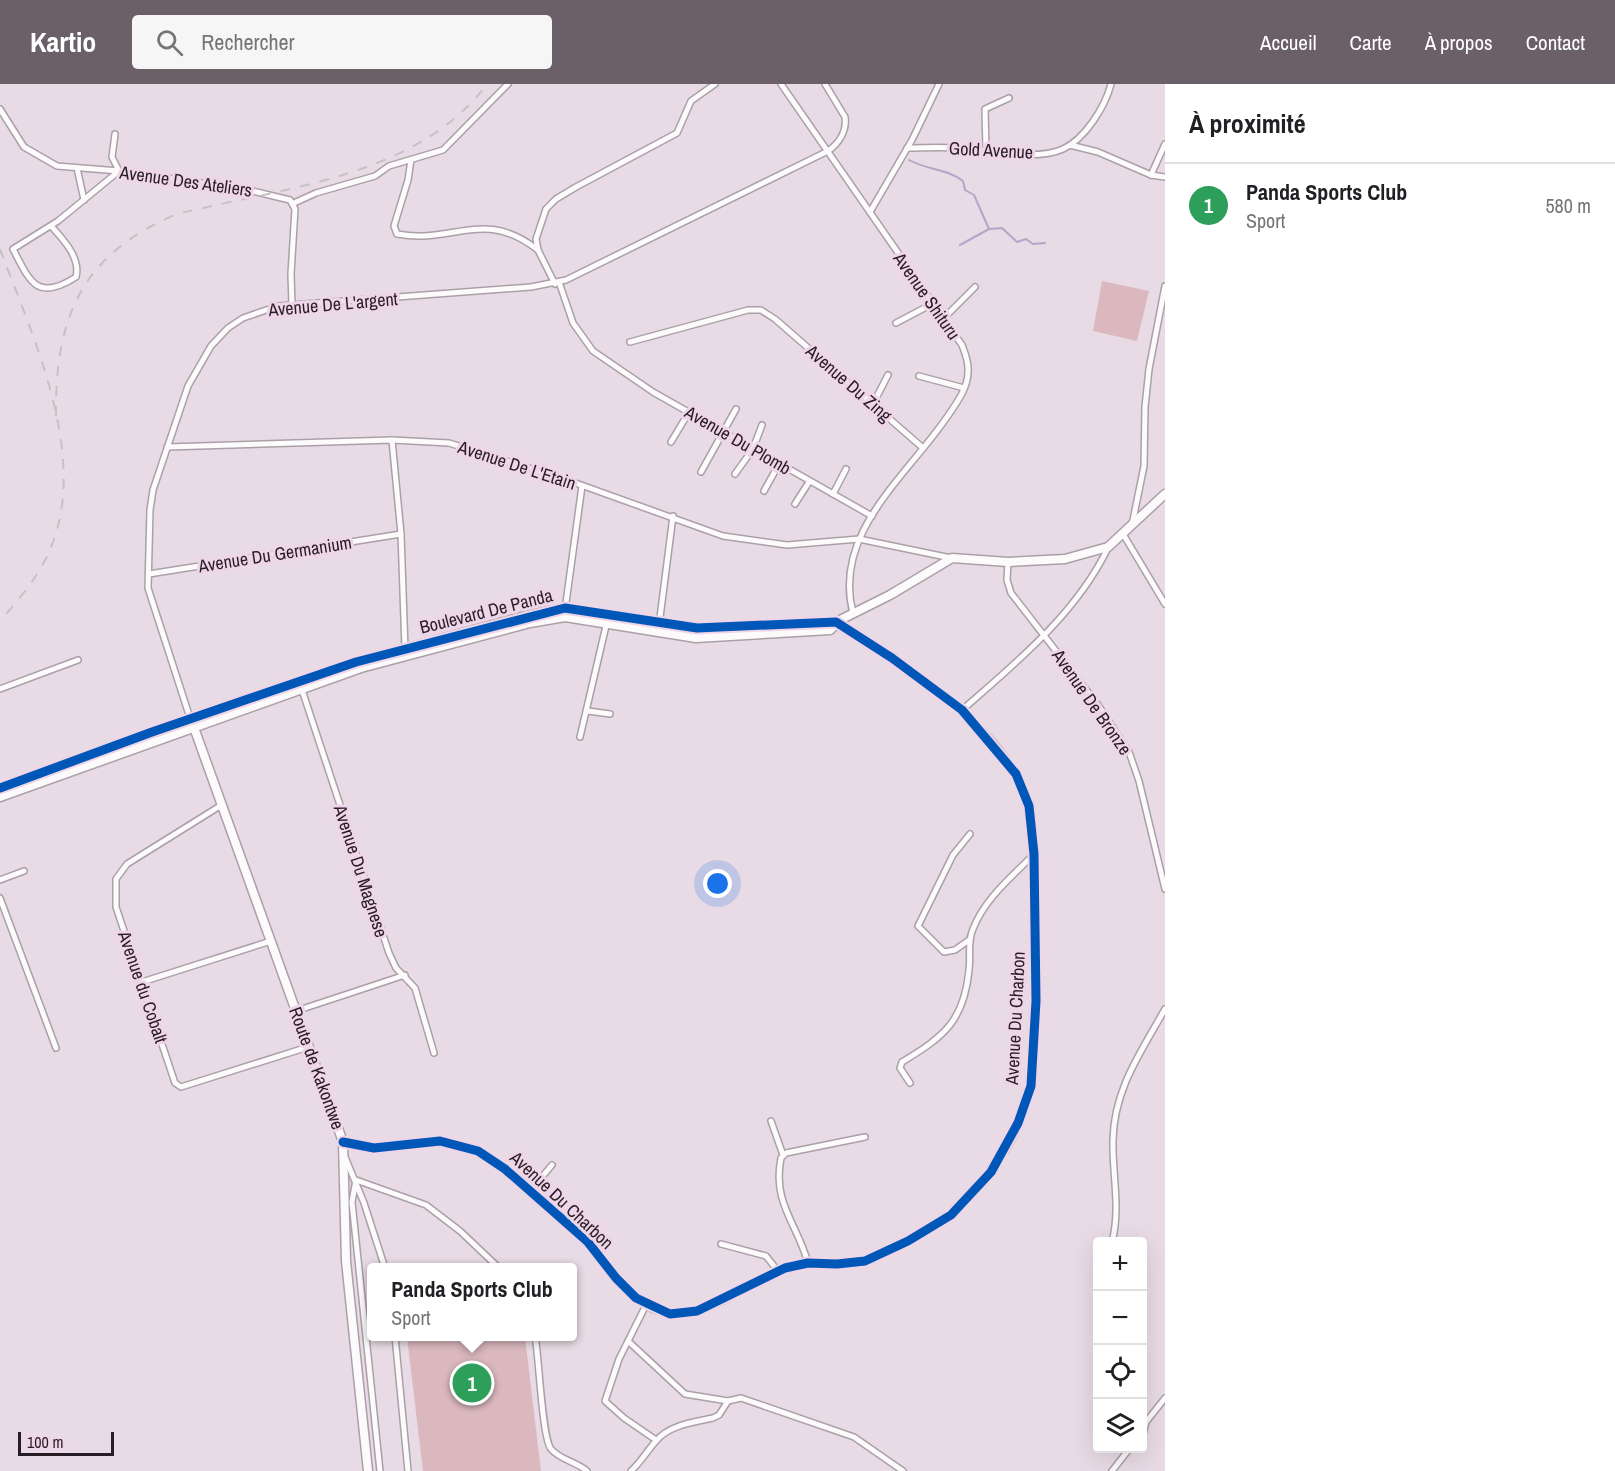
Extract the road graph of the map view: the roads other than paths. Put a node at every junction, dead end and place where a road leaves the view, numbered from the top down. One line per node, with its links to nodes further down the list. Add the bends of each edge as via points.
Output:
1 (508, 84): 15 (street, via 449,146)
2 (715, 84): 24 (street, via 691,101 676,133 556,199 542,220 536,239)
3 (781, 84): 14 (street, Avenue Shituru)
4 (825, 84): 14 (street, via 846,123 840,138)
5 (939, 84): 12 (street)
6 (1111, 84): 11 (street, via 1100,110)
7 (1009, 98): 13 (street, via 985,109)
8 (0, 109): 16 (street, Avenue Des Ateliers, via 24,147 57,166)
9 (115, 134): 17 (street, via 112,157)
10 (1165, 144): 18 (street)
11 (1070, 145): 13 (street, Gold Avenue, via 1050,153); 18 (street, via 1105,154)
12 (907, 148): 13 (street, Gold Avenue); 22 (street)
13 (986, 150)
14 (828, 151): 22 (street, Avenue Shituru); 25 (street, Avenue De L'argent)
15 (411, 160): 21 (street); 24 (street, via 394,226 397,234 425,236 503,229)
16 (77, 168): 17 (street, Avenue Des Ateliers); 20 (street)
17 (119, 171): 20 (street); 21 (street, Avenue Des Ateliers, via 267,193)
18 (1150, 175): 19 (street)
19 (1165, 177)
20 (84, 200): 23 (street)
21 (294, 203): 29 (street)
22 (870, 212): 28 (street, Avenue Shituru)
23 (51, 226): 23 (street, via 13,249 28,278 43,289 68,282 78,270 75,257)
24 (538, 249): 25 (street, Avenue Du Plomb)
25 (557, 283): 29 (street, Avenue De L'argent); 38 (street, Avenue Du Plomb, via 587,346)
26 (1165, 286): 58 (street, via 1149,369 1144,466)
27 (975, 287): 30 (street)
28 (932, 304): 30 (street, Avenue Shituru); 31 (street)
29 (292, 305): 43 (street, Avenue De L'argent, via 250,314 216,339 188,386)
30 (942, 320): 35 (street, Avenue Shituru, via 965,353 969,373)
31 (896, 322)
32 (630, 342): 36 (street, Avenue Du Zing, via 760,310)
33 (888, 375): 36 (street)
34 (919, 376): 35 (street)
35 (964, 388): 44 (street, Avenue Shituru, via 947,419)
36 (873, 404): 44 (street, Avenue Du Zing)
37 (736, 409): 40 (street)
38 (689, 412): 40 (street, Avenue Du Plomb); 42 (street)
39 (762, 424): 45 (street)
40 (724, 432): 45 (street, Avenue Du Plomb); 48 (street)
41 (392, 440): 43 (street, Avenue De L'Etain); 51 (street, Avenue De L'Etain, via 449,443); 59 (street)
42 (671, 442)
43 (167, 447): 65 (street, Avenue De L'argent, via 154,483 150,510)
44 (923, 448): 57 (street, Avenue Shituru)
45 (753, 449): 46 (street, Avenue Du Plomb); 49 (street)
46 (779, 464): 50 (street, Avenue Du Plomb); 52 (street)
47 (846, 469): 53 (street)
48 (701, 472)
49 (735, 474)
50 (809, 482): 53 (street, Avenue Du Plomb); 55 (street)
51 (582, 486): 56 (street, Avenue De L'Etain); 67 (street)
52 (764, 490)
53 (833, 494): 57 (street, Avenue Du Plomb)
54 (1165, 494): 58 (street)
55 (795, 504)
56 (673, 516): 61 (street, Avenue De L'Etain, via 723,536 754,543 787,545); 72 (street)
57 (872, 516): 61 (street, Avenue Shituru)
58 (1131, 526): 60 (street)
59 (400, 534): 65 (street, Avenue Du Germanium); 74 (street)
60 (1123, 534): 62 (street); 66 (street)
61 (859, 539): 63 (street, Avenue De L'Etain); 69 (street, Avenue Shituru, via 849,574)
62 (1108, 546): 64 (street, via 1078,557); 73 (street, via 1089,582)
63 (952, 558): 64 (street); 69 (street, Boulevard De Panda)
64 (1008, 562): 73 (street, Avenue De Bronze, via 1009,588)
65 (149, 574): 81 (street, Avenue De L'argent, via 150,598)
66 (1165, 604)
67 (565, 613): 68 (street, Boulevard De Panda); 71 (street, Boulevard De Panda); 74 (street, Boulevard De Panda)
68 (609, 613): 71 (street); 72 (street, Boulevard De Panda)
69 (853, 613): 70 (street, Boulevard De Panda)
70 (836, 622): 72 (street, Boulevard De Panda, via 830,630 793,628 696,638); 78 (street, Avenue Du Charbon)
71 (605, 624): 72 (street, Boulevard De Panda); 79 (street)
72 (658, 628)
73 (1044, 635): 78 (street); 91 (street, Avenue De Bronze, via 1098,705 1133,760)
74 (406, 652): 76 (street, Boulevard De Panda)
75 (78, 660): 77 (street)
76 (300, 686): 81 (street, Boulevard De Panda); 95 (street, Avenue Du Magnese, via 388,953)
77 (0, 689)
78 (962, 710): 88 (street, Avenue Du Charbon, via 1016,774 1029,806)
79 (588, 711): 80 (street); 82 (street)
80 (610, 714)
81 (192, 722): 83 (street, Boulevard De Panda); 86 (street, Route de Kakontwe)
82 (580, 737)
83 (20, 785): 84 (street); 85 (street)
84 (0, 788)
85 (0, 797)
86 (220, 806): 94 (street, Route de Kakontwe); 96 (street, Avenue du Cobalt, via 119,872 116,907)
87 (970, 834): 93 (street, via 953,855 918,926 944,952)
88 (1034, 854): 93 (street, via 992,896); 115 (street, Avenue Du Charbon, via 1033,1065 1026,1106 1003,1154 972,1195 951,1215 908,1241 865,1261)
89 (24, 871): 90 (street)
90 (0, 880)
91 (1165, 889)
92 (0, 898): 100 (street)
93 (969, 940): 102 (street, via 968,978 956,1015 936,1042 902,1062 901,1070)
94 (271, 941): 96 (street); 98 (street, Route de Kakontwe)
95 (405, 975): 98 (street); 101 (street, Avenue Du Magnese, via 415,988)
96 (142, 982): 99 (street, Avenue du Cobalt, via 180,1087)
97 (1165, 1009): 111 (street, via 1136,1057 1120,1096 1113,1139 1117,1201)
98 (296, 1011): 99 (street, Route de Kakontwe)
99 (308, 1047): 105 (street, Route de Kakontwe)
100 (56, 1048)
101 (434, 1053)
102 (910, 1083)
103 (771, 1121): 106 (street)
104 (865, 1137): 106 (street)
105 (343, 1142): 107 (street, Route de Kakontwe); 110 (street, Avenue Du Charbon, via 374,1148 440,1141 466,1146 491,1158)
106 (783, 1155): 115 (street, via 781,1200)
107 (345, 1156): 109 (street); 126 (street, Route de Kakontwe, via 346,1261)
108 (552, 1165): 110 (street)
109 (356, 1180): 113 (street); 114 (street, via 426,1205); 127 (street, via 352,1202)
110 (530, 1191): 117 (street, Avenue Du Charbon, via 587,1241 626,1290)
111 (1113, 1237)
112 (721, 1244): 116 (street, via 766,1256)
113 (383, 1263)
114 (495, 1263)
115 (808, 1263): 116 (street, Avenue Du Charbon)
116 (778, 1271): 117 (street, Avenue Du Charbon, via 697,1311 670,1314)
117 (646, 1305): 120 (street)
118 (395, 1341): 128 (street)
119 (536, 1341): 129 (street, via 548,1444 559,1456)
120 (628, 1341): 122 (street, via 686,1394); 124 (street, via 605,1401)
121 (1165, 1398): 123 (street)
122 (728, 1401): 124 (street, via 719,1415 670,1429); 131 (street, via 748,1400 854,1437)
123 (1147, 1421)
124 (656, 1440): 130 (street)
125 (1127, 1453): 132 (street)
126 (368, 1471)
127 (380, 1471)
128 (408, 1471)
129 (587, 1471)
130 (631, 1471)
131 (903, 1471)
132 (1112, 1471)

